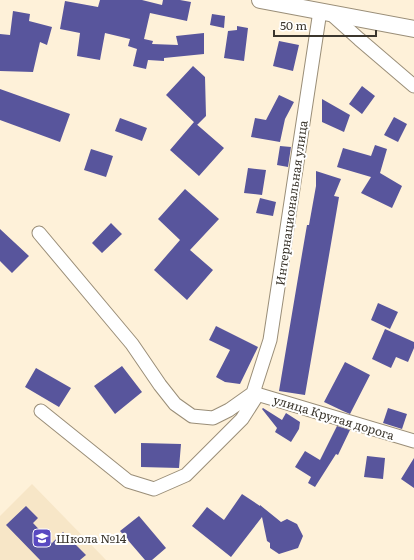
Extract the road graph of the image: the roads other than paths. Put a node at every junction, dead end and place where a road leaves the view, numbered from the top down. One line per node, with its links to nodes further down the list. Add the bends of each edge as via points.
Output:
1 (260, 0): 2 (street)
2 (281, 2): 3 (street)
3 (325, 12): 4 (street); 5 (street); 7 (street, Интернациональная улица, via 270,340)
4 (414, 29)
5 (414, 86)
6 (39, 232): 7 (street, via 132,344 175,404 192,416 213,418)
7 (256, 394): 8 (street, Интернациональная улица, via 242,419 186,475 154,489 128,481); 9 (street, улица Крутая дорога)
8 (41, 411)
9 (414, 441)

